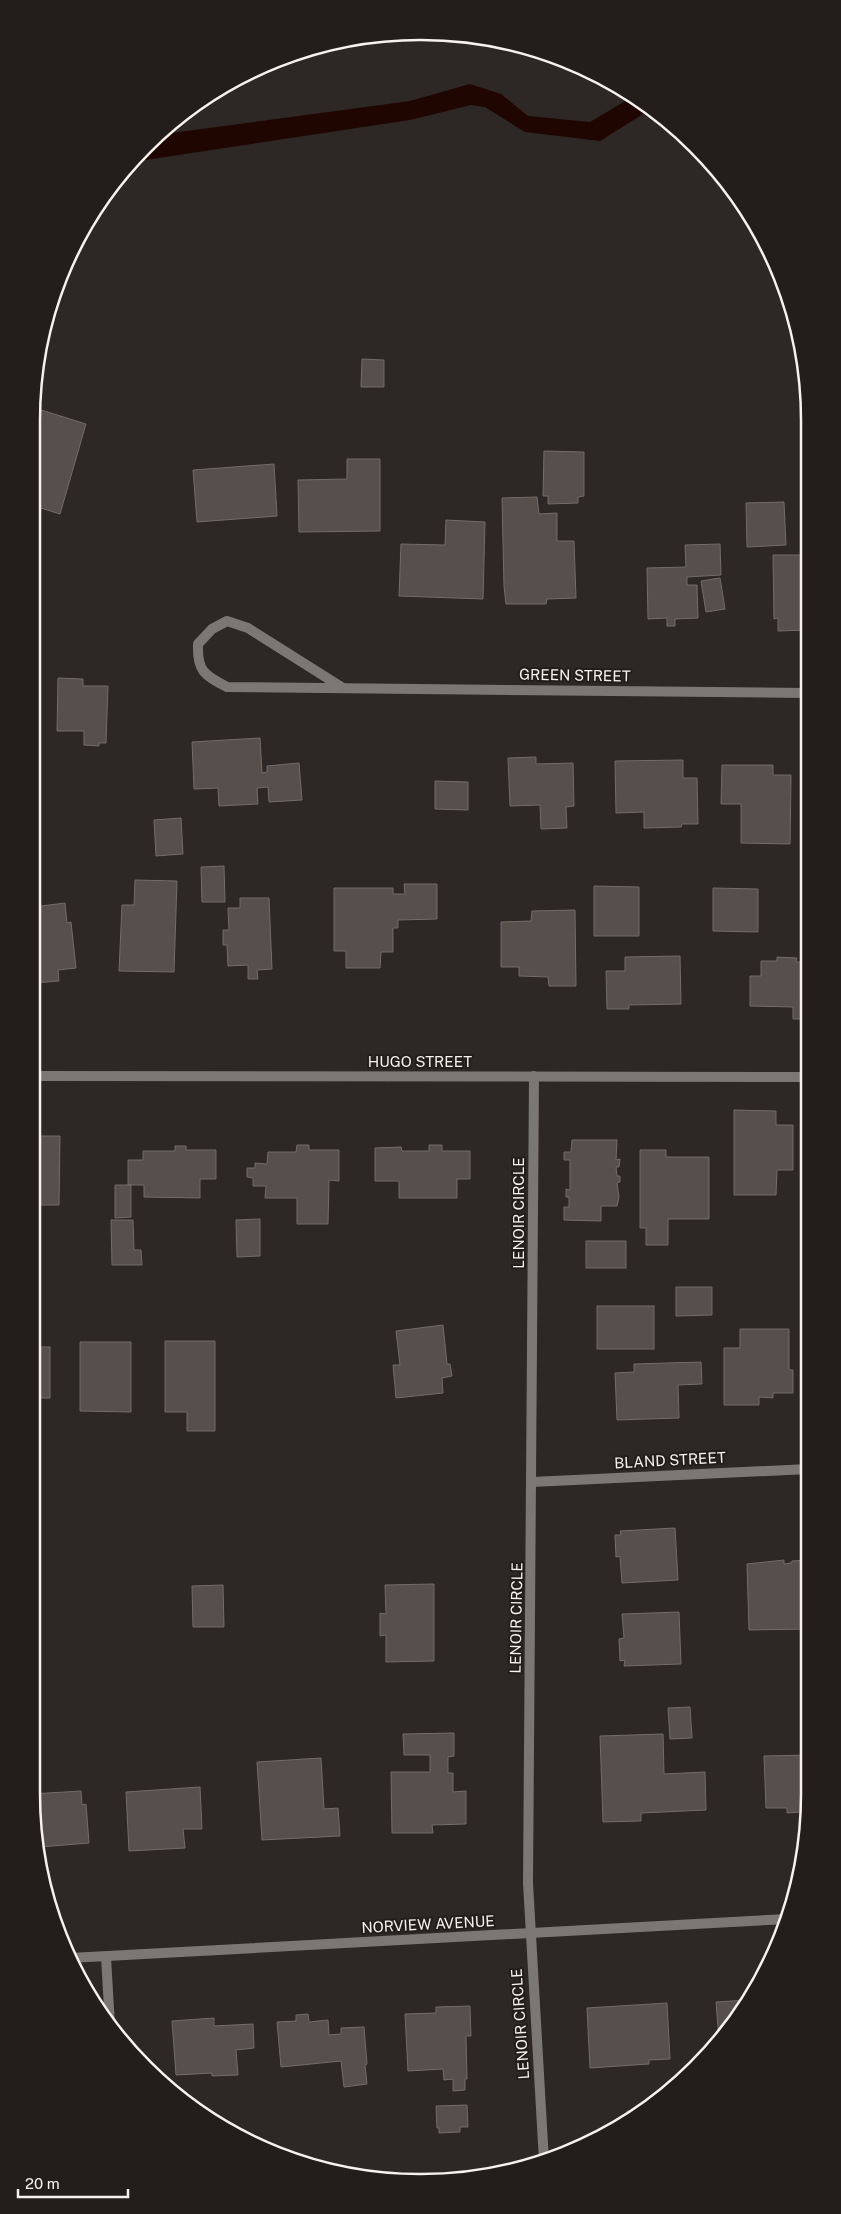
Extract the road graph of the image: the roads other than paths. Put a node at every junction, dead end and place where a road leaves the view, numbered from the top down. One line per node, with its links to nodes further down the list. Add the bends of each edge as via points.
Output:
1 (343, 688): 1 (street, GREEN STREET, via 248,628 227,621 212,629 198,644 197,661 209,678 227,687); 2 (street, GREEN STREET)
2 (801, 693)
3 (40, 1076): 4 (street, HUGO STREET)
4 (534, 1076): 5 (street, HUGO STREET); 7 (street, LENOIR CIRCLE)
5 (801, 1077)
6 (801, 1469): 7 (street, BLAND STREET)
7 (532, 1482): 9 (street, LENOIR CIRCLE)
8 (780, 1919): 9 (street, NORVIEW AVENUE)
9 (530, 1934): 10 (street, NORVIEW AVENUE); 13 (street, LENOIR CIRCLE)
10 (106, 1956): 11 (street, NORVIEW AVENUE); 12 (street)
11 (77, 1958)
12 (109, 2012)
13 (544, 2154)

